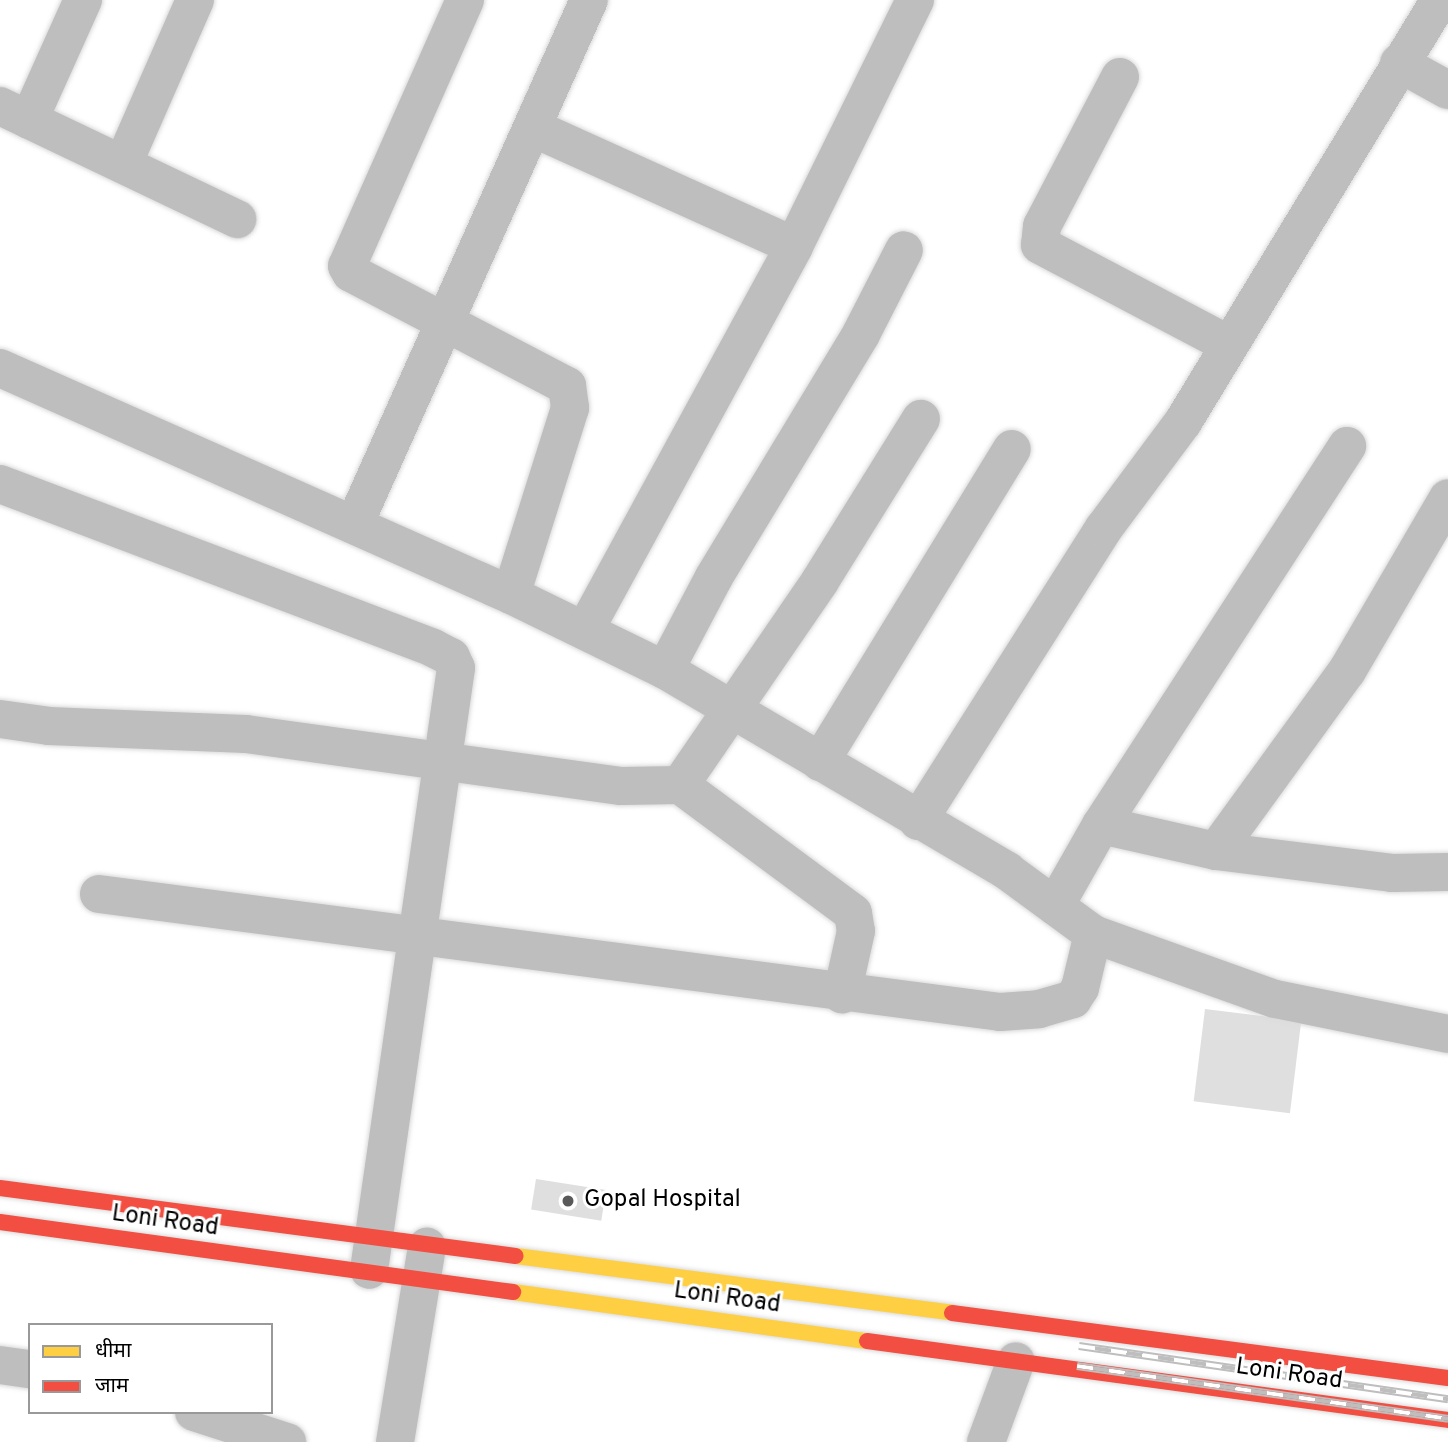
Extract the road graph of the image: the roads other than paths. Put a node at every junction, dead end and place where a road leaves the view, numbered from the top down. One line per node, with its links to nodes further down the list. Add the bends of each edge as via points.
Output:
1 (83, 0): 10 (street)
2 (195, 0): 12 (street)
3 (466, 0): 16 (street, via 347,267 351,274)
4 (589, 0): 11 (street)
5 (915, 0): 14 (street)
6 (1440, 0): 7 (street)
7 (1399, 63): 9 (street); 17 (street)
8 (1121, 78): 17 (street, via 1042,226 1040,245)
9 (1448, 90)
10 (14, 113): 12 (street)
11 (533, 128): 14 (street); 16 (street)
12 (123, 164): 13 (street)
13 (237, 219)
14 (794, 246): 26 (street)
15 (904, 250): 27 (street, via 855,346 714,576)
16 (444, 319): 24 (street); 25 (street, via 549,373 572,395 553,472)
17 (1228, 344): 33 (street, via 1183,422 1104,528 1008,672)
18 (0, 368): 24 (street)
19 (921, 419): 28 (street)
20 (1347, 446): 34 (street)
21 (1012, 449): 31 (street)
22 (0, 484): 30 (street, via 174,546 451,657 455,682)
23 (1448, 498): 35 (street, via 1347,671)
24 (354, 525): 25 (street)
25 (511, 594): 26 (street)
26 (585, 630): 27 (street)
27 (665, 670): 28 (street)
28 (732, 712): 31 (street); 32 (street)
29 (0, 719): 30 (street, via 49,726 246,734)
30 (443, 760): 32 (street, via 621,786); 40 (street)
31 (820, 762): 33 (street)
32 (680, 785): 41 (street, via 853,913 856,931)
33 (918, 821): 38 (street, via 1007,871)
34 (1101, 825): 35 (street); 38 (street)
35 (1216, 850): 36 (street, via 1392,873)
36 (1448, 872)
37 (99, 894): 40 (street)
38 (1055, 906): 39 (street)
39 (1093, 934): 41 (street, via 1073,999 1039,1009 1000,1012); 42 (street, via 1275,999)
40 (420, 936): 41 (street); 45 (street)
41 (842, 994)
42 (1448, 1034)
43 (0, 1188): 45 (highway, Loni Road)
44 (0, 1222): 45 (highway, Loni Road)
45 (372, 1255): 46 (highway, Loni Road); 46 (highway, Loni Road)
46 (424, 1262): 47 (highway, Loni Road); 50 (highway, Loni Road); 54 (street)
47 (1016, 1361): 52 (highway, Loni Road); 55 (street)
48 (0, 1365): 49 (street)
49 (28, 1369)
50 (1448, 1378)
51 (200, 1414): 53 (street)
52 (1448, 1420)
53 (287, 1442)
54 (395, 1442)
55 (986, 1442)

